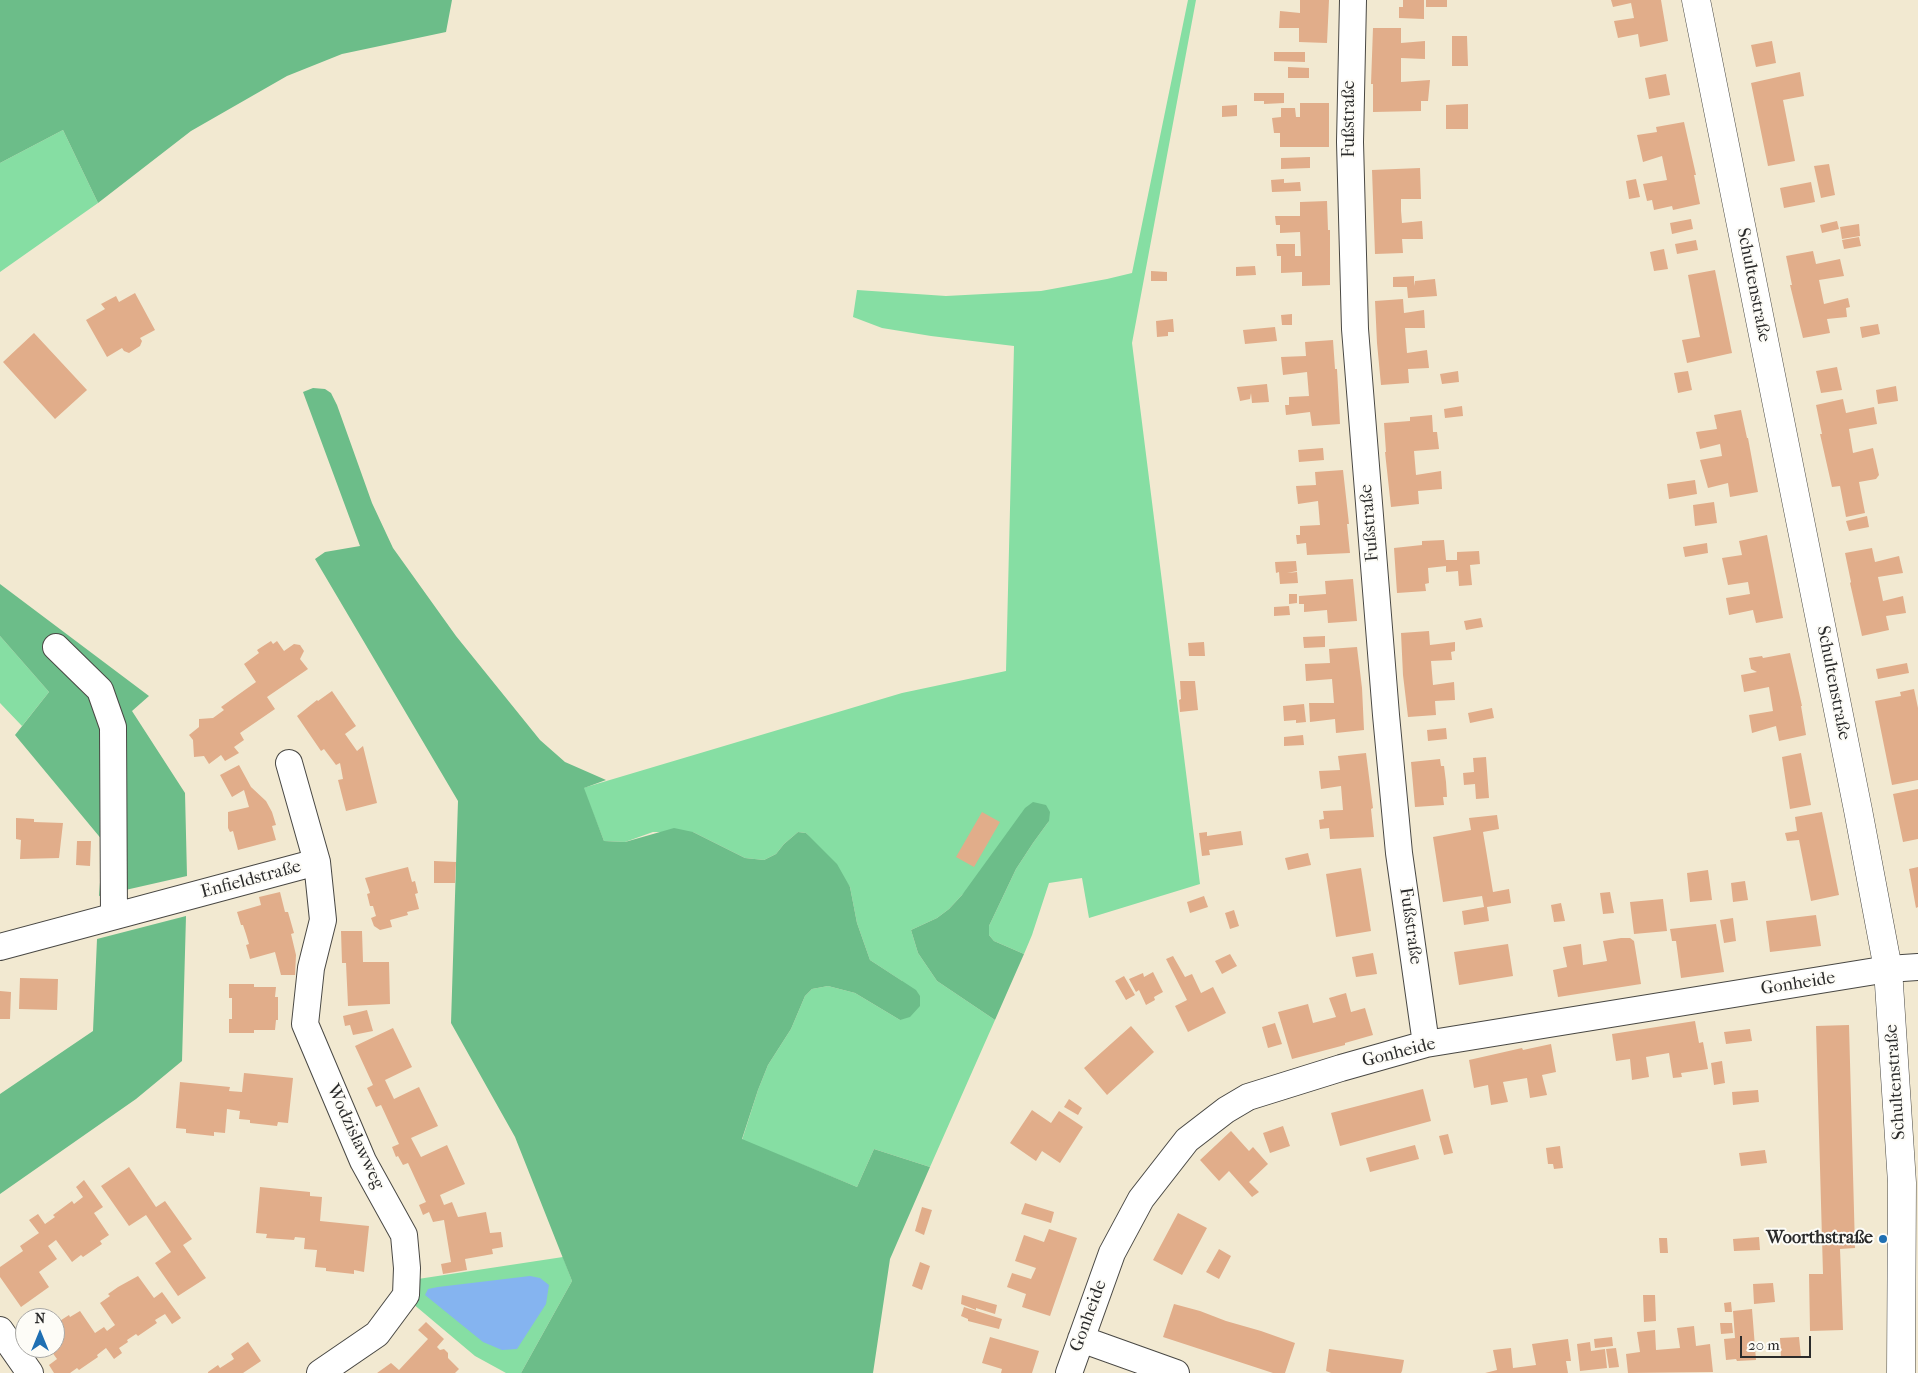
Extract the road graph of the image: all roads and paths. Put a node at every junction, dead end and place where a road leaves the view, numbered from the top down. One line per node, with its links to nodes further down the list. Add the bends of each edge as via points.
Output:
1 (1353, 0): 10 (street, Fußstraße, via 1350,142 1355,329 1396,824)
2 (1696, 0): 9 (main road, Schultenstraße)
3 (56, 647): 6 (street, via 100,690 112,727)
4 (289, 763): 5 (street, Enfieldstraße)
5 (317, 862): 6 (street, Enfieldstraße); 14 (street, Wodzislawweg, via 323,920 311,968 305,1024 363,1160 404,1235 407,1268 406,1294 378,1334)
6 (114, 916): 7 (street, Enfieldstraße)
7 (0, 946)
8 (1918, 967): 9 (street, Gonheide)
9 (1888, 970): 10 (street, Gonheide); 17 (main road, Schultenstraße, via 1902,1183)
10 (1426, 1044): 11 (street, Gonheide, via 1248,1098 1206,1124 1187,1140 1141,1199 1112,1253)
11 (1084, 1329): 15 (street, Gonheide); 16 (street)
12 (0, 1330): 13 (street)
13 (30, 1373)
14 (320, 1373)
15 (1068, 1373)
16 (1176, 1373)
17 (1901, 1373)

